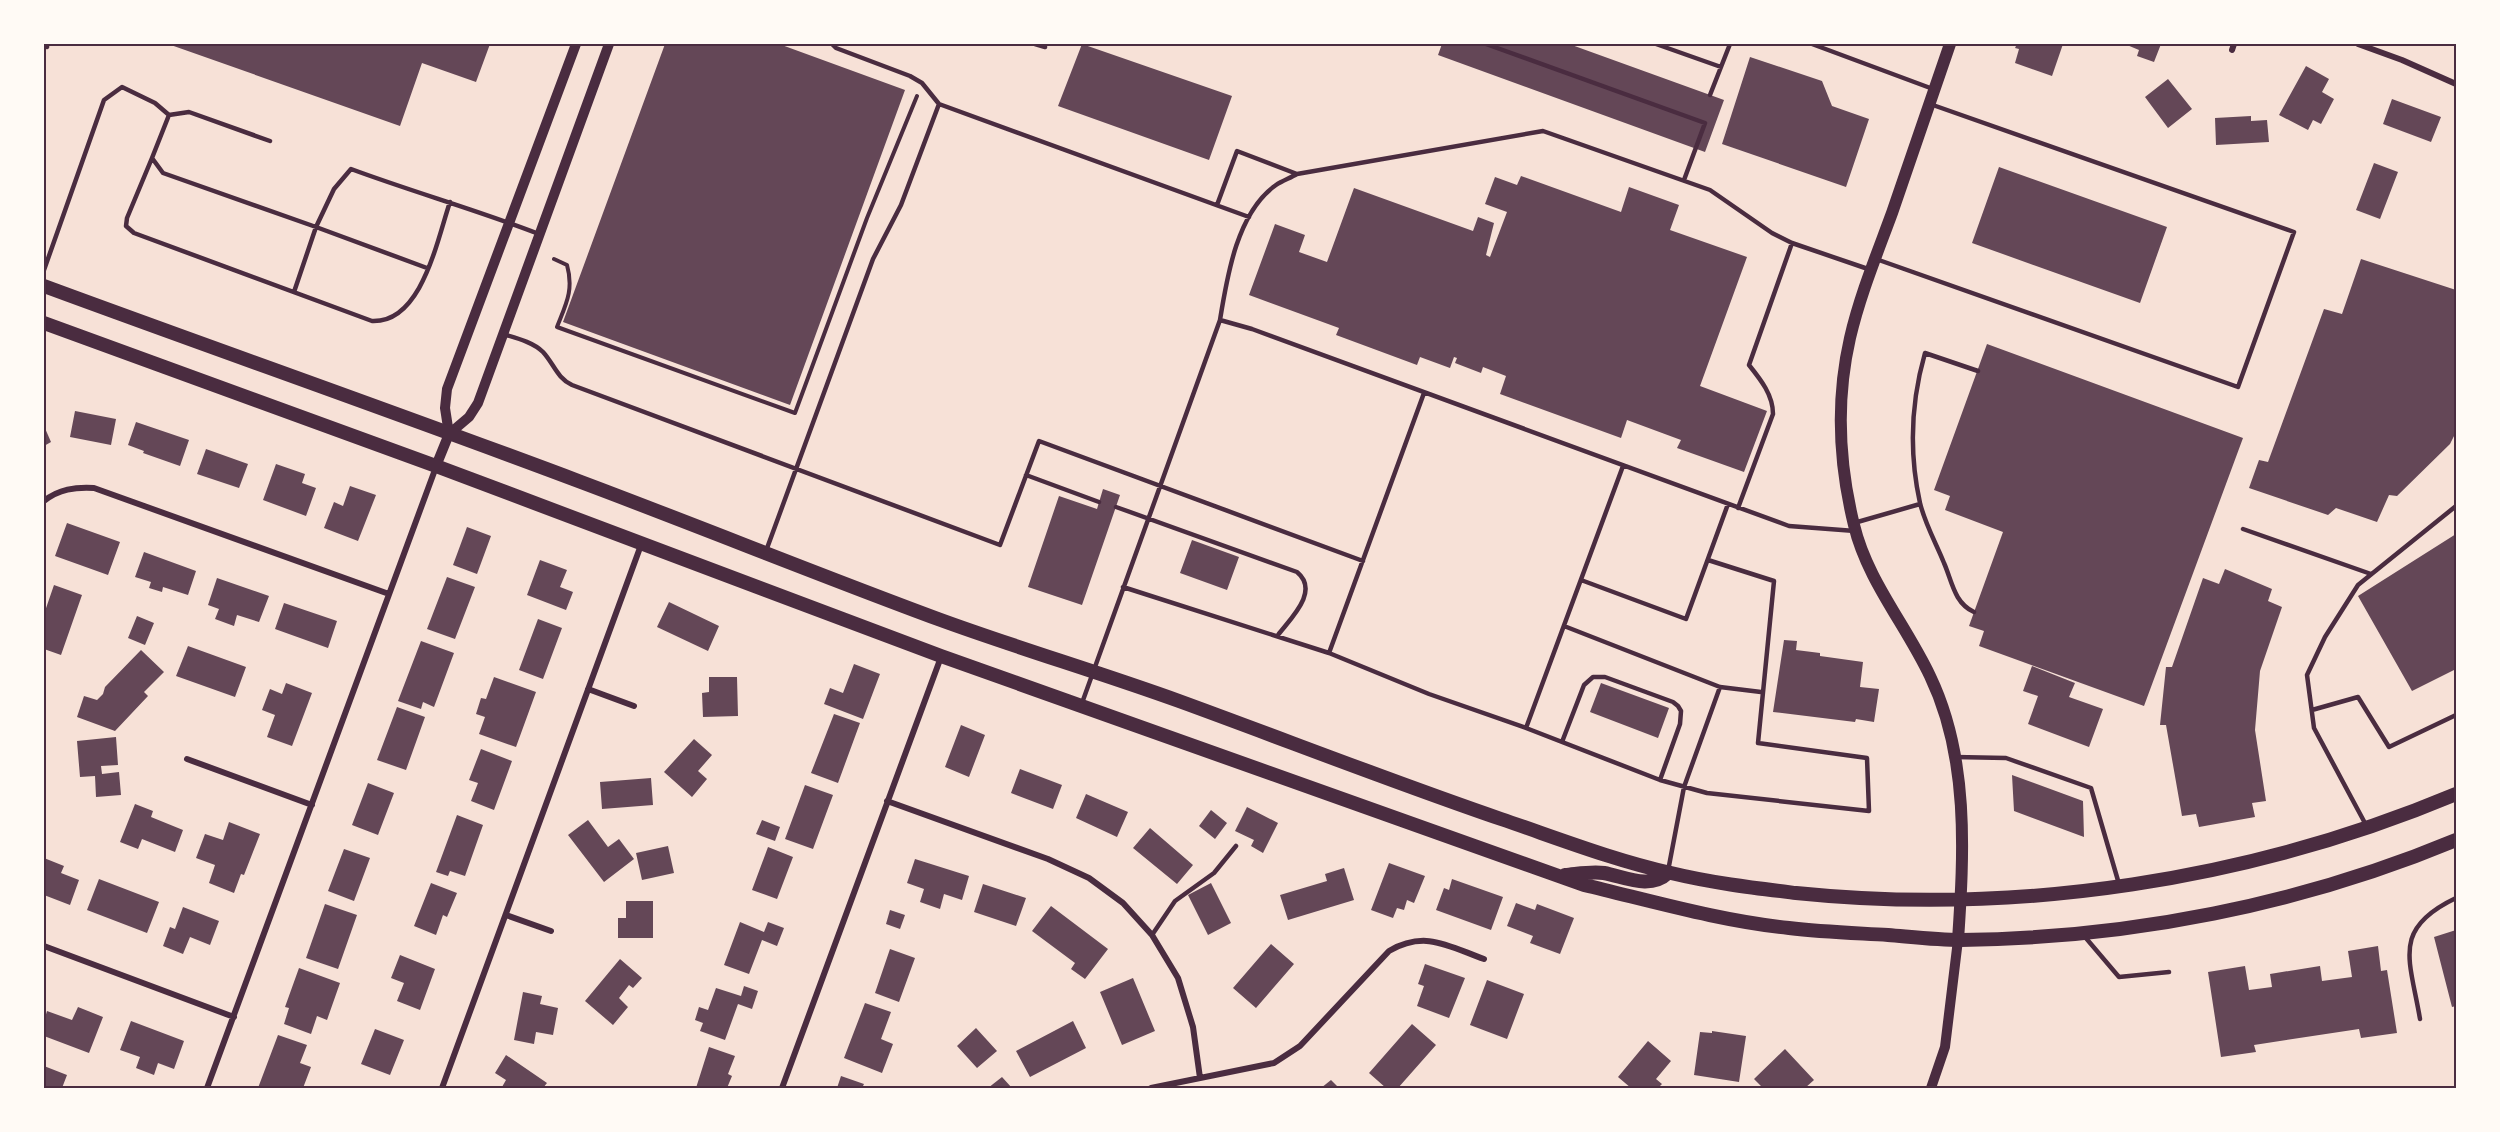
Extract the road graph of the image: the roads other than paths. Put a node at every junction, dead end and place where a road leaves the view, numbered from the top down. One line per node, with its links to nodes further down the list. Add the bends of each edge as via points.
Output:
1 (576, 44): 26 (street)
2 (609, 44): 28 (street)
3 (832, 44): 16 (lane, via 922,83)
4 (1035, 44): 11 (lane)
5 (1486, 44): 22 (lane, via 1705,123)
6 (1656, 44): 12 (lane)
7 (1730, 44): 12 (lane)
8 (1812, 44): 14 (lane)
9 (1950, 44): 14 (main road)
10 (2358, 44): 13 (street)
11 (1045, 47)
12 (1721, 67): 15 (lane)
13 (2457, 84)
14 (1934, 90): 17 (main road)
15 (1710, 95)
16 (939, 104): 24 (lane); 43 (lane, via 901,205 873,259)
17 (1930, 104): 30 (main road); 30 (lane, via 2294,232 2238,387)
18 (169, 115): 19 (lane, via 189,112); 20 (lane); 32 (lane, via 155,103 122,87 104,100)
19 (270, 141)
20 (152, 158): 27 (lane, via 163,173); 34 (lane, via 127,218 126,226 134,234)
21 (1297, 174): 22 (lane, via 1543,131); 24 (lane, via 1237,152); 25 (lane, via 1274,186)
22 (1684, 180): 29 (lane, via 1710,190)
23 (450, 202): 26 (lane); 27 (lane, via 351,169 334,189); 31 (lane)
24 (1217, 205): 25 (lane)
25 (1249, 217): 35 (lane, via 1228,267)
26 (510, 223): 28 (lane); 40 (street, via 447,389)
27 (316, 226): 31 (lane); 34 (lane)
28 (539, 234): 37 (street)
29 (1792, 243): 30 (lane); 52 (lane, via 1749,365 1768,392 1773,414)
30 (1874, 264): 54 (main road, via 1851,337 1842,396 1843,456)
31 (427, 268): 34 (lane, via 420,289 408,306 382,321 372,321)
32 (44, 270)
33 (44, 286): 40 (main road)
34 (294, 292)
35 (1220, 320): 39 (lane); 45 (lane)
36 (44, 323): 41 (main road)
37 (503, 334): 40 (street, via 478,403); 43 (lane, via 541,350 563,381)
38 (1978, 371): 49 (lane, via 1925,353 1916,383 1912,446)
39 (1425, 393): 42 (lane); 59 (lane)
40 (449, 434): 41 (street); 57 (main road)
41 (436, 466): 56 (main road); 63 (street)
42 (1623, 466): 48 (lane); 61 (lane)
43 (796, 468): 44 (lane, via 1000,545); 57 (lane)
44 (1026, 476): 45 (lane, via 1039,441); 47 (lane)
45 (1160, 486): 53 (lane); 59 (lane)
46 (44, 501): 63 (street, via 62,490 80,487 108,492)
47 (1099, 502)
48 (1728, 504): 52 (lane); 58 (lane)
49 (1920, 504): 54 (lane); 64 (lane, via 1961,604)
50 (2457, 506): 60 (lane)
51 (1116, 507): 53 (lane)
52 (1738, 508): 54 (lane, via 1789,526)
53 (1149, 519): 62 (lane); 66 (lane, via 1303,577 1306,593)
54 (1854, 527): 79 (main road, via 1876,580 1930,676 1945,714)
55 (2243, 529): 60 (lane)
56 (641, 545): 68 (main road); 71 (street)
57 (766, 553): 69 (main road, via 943,621)
58 (1708, 560): 61 (lane, via 1686,619); 72 (lane, via 1774,582)
59 (1363, 561): 67 (lane)
60 (2371, 574): 75 (lane, via 2358,585 2325,637 2307,675)
61 (1581, 580): 65 (lane)
62 (1123, 587): 66 (lane); 69 (lane)
63 (389, 594): 85 (street)
64 (1974, 612)
65 (1564, 626): 70 (lane); 77 (lane)
66 (1278, 635): 67 (lane)
67 (1329, 653): 77 (lane)
68 (941, 656): 73 (main road); 84 (street)
69 (1093, 671): 73 (lane); 89 (main road, via 1427,794)
70 (1720, 687): 72 (lane); 82 (lane)
71 (588, 689): 74 (street); 94 (street)
72 (1761, 692): 82 (lane, via 1758,743 1867,758 1869,812)
73 (1081, 705): 90 (main road)
74 (634, 706)
75 (2312, 710): 76 (lane, via 2358,697 2389,747); 86 (lane, via 2314,728)
76 (2457, 715)
77 (1526, 728): 78 (lane)
78 (1562, 742): 81 (lane); 81 (lane, via 1584,685 1593,677 1605,677 1673,702 1681,717)
79 (1955, 757): 91 (lane, via 2006,758 2091,788); 92 (main road, via 1960,799)
80 (187, 759): 85 (street)
81 (1660, 780): 82 (lane)
82 (1684, 788): 89 (lane)
83 (2457, 794): 86 (main road)
84 (887, 801): 97 (street, via 1048,859 1089,878 1123,903); 107 (street)
85 (312, 805): 102 (street)
86 (2368, 828): 91 (main road, via 2227,867)
87 (2457, 840): 96 (main road, via 2384,868 2290,896 2173,921)
88 (1236, 846): 97 (lane, via 1214,873 1175,901)
89 (1668, 873): 90 (main road, via 1660,880 1646,882 1602,873); 92 (main road, via 1798,893 1892,900)
90 (1557, 875): 98 (main road, via 1686,909 1787,928)
91 (2119, 885): 92 (main road)
92 (1960, 898): 98 (main road)
93 (2457, 898): 103 (lane, via 2420,920 2411,936 2410,957)
94 (506, 915): 95 (street); 106 (street)
95 (551, 931)
96 (2081, 932): 98 (main road); 101 (lane, via 2119,977)
97 (1152, 935): 104 (street, via 1178,978 1193,1027)
98 (1958, 940): 109 (street, via 1945,1047)
99 (44, 946): 102 (street)
100 (1484, 959): 104 (street, via 1435,941 1402,943 1389,951 1288,1055 1274,1063)
101 (2169, 972)
102 (234, 1017): 105 (street)
103 (2420, 1019)
104 (1200, 1078): 108 (street)
105 (207, 1089)
106 (442, 1089)
107 (782, 1089)
108 (1151, 1089)
109 (1931, 1089)

